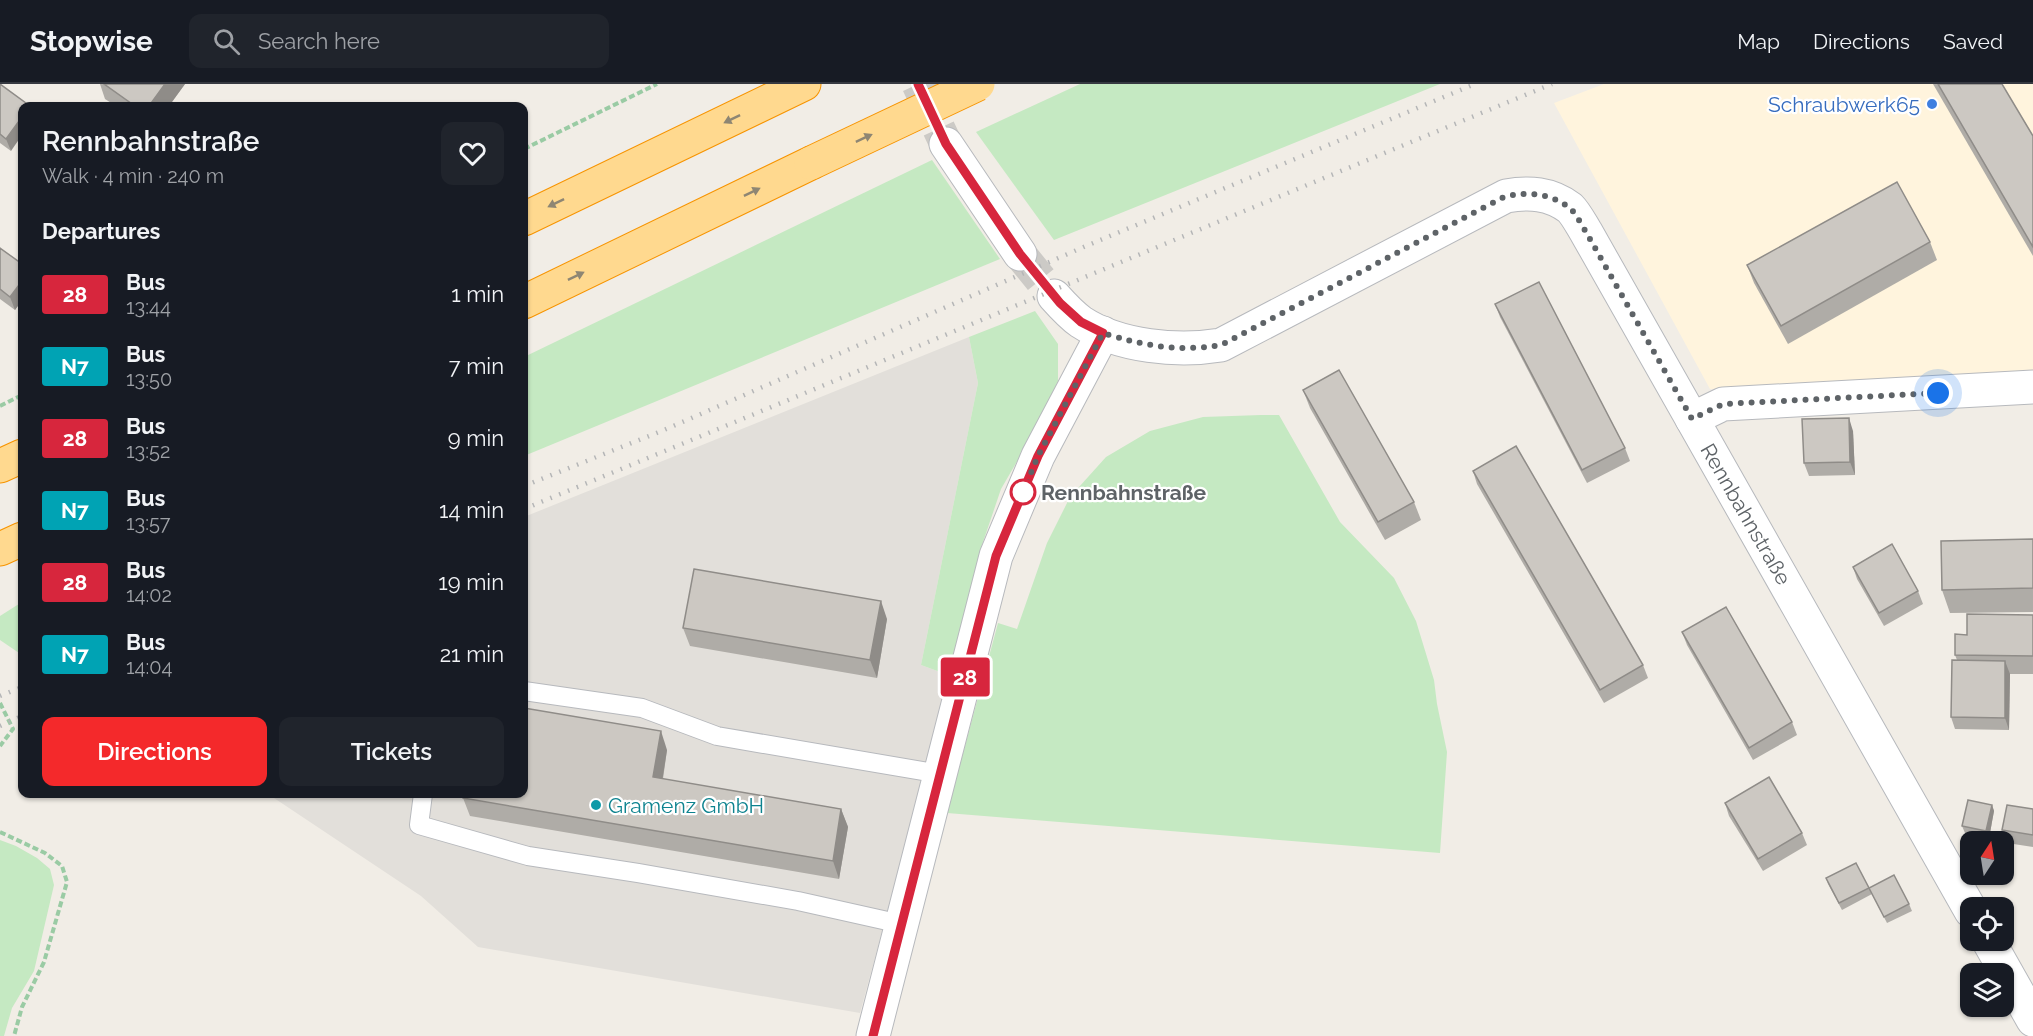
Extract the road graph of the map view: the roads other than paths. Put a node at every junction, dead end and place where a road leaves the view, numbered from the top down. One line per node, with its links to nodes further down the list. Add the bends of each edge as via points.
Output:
1 (978, 84): 7 (highway, one-way to 1, bridge)
2 (794, 89): 4 (highway, one-way to 4)
3 (946, 144): 5 (street)
4 (528, 217)
5 (1020, 254)
6 (1054, 296): 8 (street, Rennbahnstraße, via 1081,322)
7 (528, 300)
8 (1103, 333): 10 (street, Rennbahnstraße, via 1171,349 1221,345 1506,196 1529,192 1570,209); 16 (street, via 1038,456 996,556)
9 (2033, 387): 10 (street, via 1723,404)
10 (1692, 419): 18 (street, Rennbahnstraße)
11 (18, 458): 12 (highway)
12 (0, 466)
13 (18, 540): 14 (highway)
14 (0, 549)
15 (528, 692): 16 (lane, via 642,708 717,736)
16 (940, 774): 19 (street)
17 (422, 798): 19 (lane, via 419,825 528,856 798,901)
18 (1964, 897)
19 (901, 924): 22 (street)
20 (1994, 951): 21 (street)
21 (2033, 1020)
22 (873, 1036)

